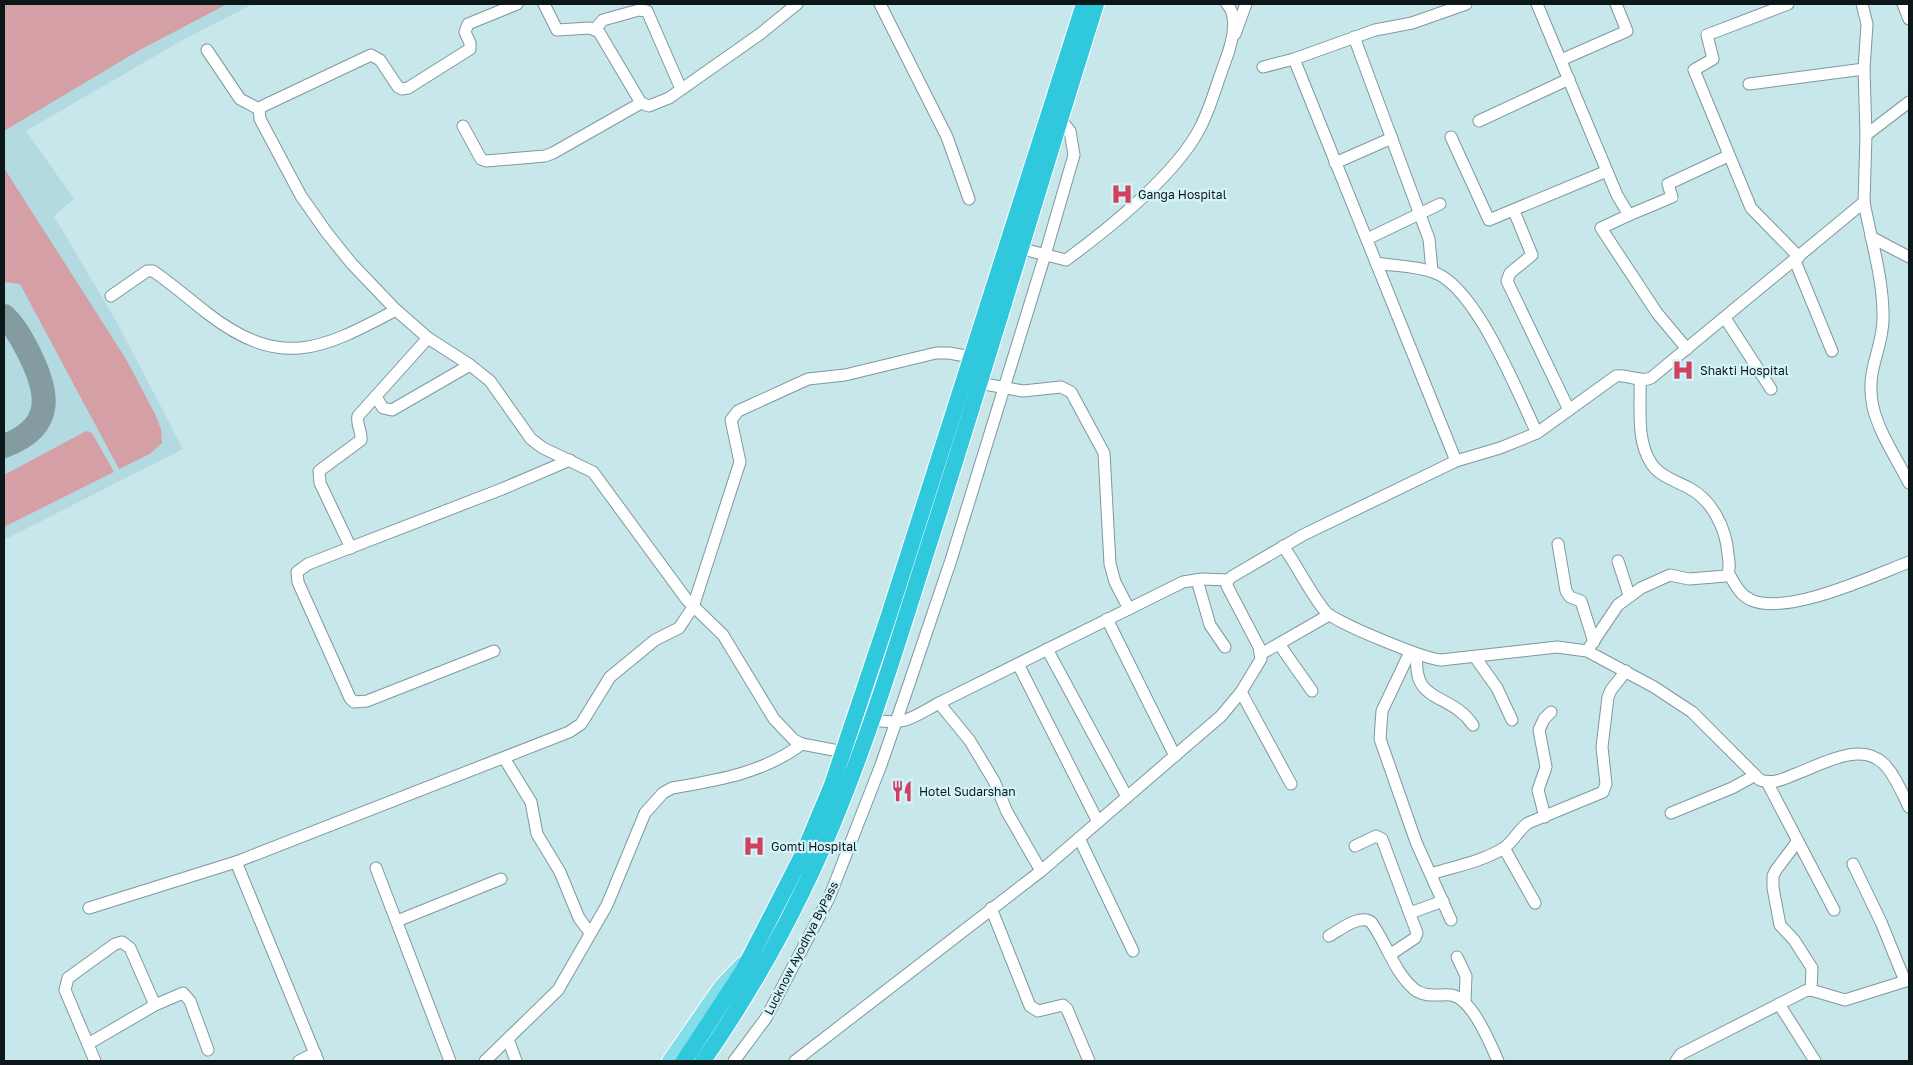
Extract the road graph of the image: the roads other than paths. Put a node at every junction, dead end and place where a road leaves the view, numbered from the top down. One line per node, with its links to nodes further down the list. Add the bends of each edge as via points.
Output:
1 (517, 4): 29 (street, via 468,24 465,32 470,49 408,88 398,87 380,60 371,55)
2 (544, 4): 16 (street, via 557,30)
3 (797, 4): 26 (street)
4 (880, 4): 39 (street, via 947,136)
5 (1084, 4): 59 (highway)
6 (1096, 4): 30 (highway)
7 (1226, 4): 18 (street, via 1230,8)
8 (1246, 4): 18 (street)
9 (1466, 4): 17 (street, via 1412,23)
10 (1537, 4): 21 (street)
11 (1616, 4): 21 (street, via 1628,31)
12 (1788, 4): 36 (street, via 1707,35 1713,59 1694,70)
13 (1862, 4): 23 (street, via 1868,24)
14 (1903, 4): 15 (street)
15 (1909, 19)
16 (595, 29): 26 (street, via 603,20 646,11); 28 (street)
17 (1354, 37): 20 (street); 35 (street)
18 (1234, 38): 48 (street, via 1201,127 1172,167 1107,230 1066,260)
19 (207, 50): 29 (street, via 240,99)
20 (1294, 59): 22 (street); 37 (street)
21 (1561, 60): 24 (street)
22 (1263, 67)
23 (1864, 69): 25 (street); 33 (street)
24 (1569, 80): 31 (street); 38 (street)
25 (1749, 84)
26 (681, 89): 28 (street, via 649,106)
27 (1909, 102): 33 (street)
28 (641, 103): 32 (street, via 544,156 486,161 481,159)
29 (260, 109): 54 (street, via 260,119 311,211 352,264)
30 (1060, 119): 47 (highway); 48 (street, Lucknow Ayodhya ByPass, via 1070,131 1074,155)
31 (1479, 121)
32 (463, 126)
33 (1866, 135): 40 (street)
34 (1451, 137): 42 (street, via 1489,220)
35 (1392, 138): 37 (street); 43 (street)
36 (1728, 156): 44 (street, via 1668,184 1672,197); 50 (street, via 1752,208)
37 (1336, 162): 46 (street)
38 (1607, 170): 42 (street); 44 (street)
39 (969, 198)
40 (1864, 202): 45 (street); 50 (street)
41 (1440, 204): 43 (street)
42 (1514, 211): 66 (street, via 1532,255 1510,273 1507,281)
43 (1420, 214): 46 (street); 52 (street, via 1430,239)
44 (1629, 215): 57 (street, via 1601,228 1657,312)
45 (1871, 237): 49 (street); 70 (street, via 1883,320 1870,380 1873,408)
46 (1366, 239): 51 (street)
47 (1020, 248): 48 (street); 62 (highway)
48 (1045, 255): 63 (street, Lucknow Ayodhya ByPass)
49 (1909, 257)
50 (1797, 259): 55 (street); 58 (street)
51 (1376, 263): 52 (street); 69 (street)
52 (1432, 271): 67 (street, via 1446,278 1481,320)
53 (111, 296): 54 (street, via 147,271 152,271 248,340 293,350 344,338)
54 (396, 310): 56 (street)
55 (1725, 318): 57 (street); 64 (street)
56 (428, 338): 60 (street); 65 (street)
57 (1687, 350): 61 (street, via 1651,378)
58 (1832, 350)
59 (971, 357): 80 (street, via 936,353 844,375 808,379 738,411 731,420 740,462); 103 (highway)
60 (470, 365): 65 (street, via 392,410 383,408); 68 (street, via 495,387 531,439)
61 (1640, 381): 66 (street, via 1616,376); 76 (street, via 1642,443 1646,453 1655,468 1696,493 1715,514 1728,546)
62 (979, 382): 63 (street); 98 (highway)
63 (1005, 387): 81 (street, via 1029,390 1061,387 1066,388 1075,400 1104,453 1110,564); 100 (street, Lucknow Ayodhya ByPass, via 951,560)
64 (1770, 388)
65 (376, 397): 73 (street, via 358,416 361,440 319,471 320,482)
66 (1569, 410): 67 (street)
67 (1537, 433): 69 (street)
68 (570, 460): 73 (street); 80 (street, via 593,472)
69 (1456, 461): 72 (street)
70 (1909, 483)
71 (1558, 544): 85 (street, via 1566,591 1570,597 1581,601)
72 (1283, 546): 78 (street); 82 (street)
73 (350, 548): 88 (street, via 300,567 296,577 354,702 367,701)
74 (1618, 561): 79 (street)
75 (1909, 562): 76 (street, via 1815,596 1772,604 1760,603 1742,594)
76 (1728, 574): 79 (street, via 1689,579 1666,576)
77 (1197, 580): 78 (street); 81 (street, via 1183,582); 86 (street, via 1210,625)
78 (1228, 580): 90 (street, via 1229,591)
79 (1629, 595): 85 (street, via 1618,605)
80 (693, 607): 102 (street, via 723,635 768,712); 106 (street, via 680,628 655,640 610,677 575,730)
81 (1129, 609): 83 (street)
82 (1329, 615): 84 (street); 89 (street)
83 (1107, 619): 87 (street); 105 (street)
84 (1280, 644): 90 (street); 94 (street)
85 (1591, 646): 91 (street); 93 (street)
86 (1224, 647)
87 (1047, 649): 92 (street); 110 (street)
88 (494, 651)
89 (1414, 653): 91 (street, via 1441,660); 101 (street, via 1417,675 1424,690 1462,711); 123 (street, via 1382,711 1380,739)
90 (1261, 654): 95 (street, via 1260,664)
91 (1475, 657): 99 (street, via 1497,688)
92 (1018, 664): 96 (street); 114 (street)
93 (1626, 671): 107 (street, via 1692,712); 113 (street, via 1608,697 1602,747 1606,789)
94 (1312, 691)
95 (1241, 692): 105 (street, via 1221,716); 109 (street)
96 (938, 703): 100 (street, via 911,719); 122 (street, via 965,735 994,780 1007,812)
97 (1551, 712): 113 (street, via 1539,730 1546,767 1538,790)
98 (872, 720): 100 (street); 104 (highway)
99 (1512, 720)
100 (894, 724): 156 (street, Lucknow Ayodhya ByPass, via 881,766 829,898 766,1018)
101 (1473, 725)
102 (802, 744): 103 (street); 133 (street, via 783,759 738,777 672,788 663,793 645,813 607,905)
103 (844, 752): 104 (street); 135 (highway, via 803,854)
104 (860, 754): 155 (highway, via 816,862 765,964)
105 (1175, 756): 110 (street)
106 (504, 758): 119 (street); 133 (street, via 531,802 538,834 560,872 579,918)
107 (1754, 776): 108 (street); 112 (street)
108 (1766, 782): 111 (street, via 1846,756 1863,754 1875,758 1892,774); 116 (street)
109 (1291, 784)
110 (1127, 798): 114 (street)
111 (1909, 807)
112 (1671, 812)
113 (1545, 817): 118 (street, via 1520,829)
114 (1098, 822): 115 (street)
115 (1079, 838): 122 (street); 136 (street)
116 (1797, 842): 129 (street); 140 (street, via 1776,870 1773,888 1780,925 1812,968)
117 (1355, 846): 130 (street, via 1376,836 1382,838)
118 (1504, 848): 123 (street, via 1470,863); 126 (street)
119 (236, 862): 127 (street); 147 (street)
120 (1853, 864): 139 (street)
121 (376, 868): 132 (street)
122 (1041, 871): 128 (street)
123 (1431, 874): 125 (street)
124 (501, 879): 132 (street)
125 (1443, 901): 130 (street); 131 (street)
126 (1535, 903)
127 (89, 908)
128 (991, 908): 157 (street); 158 (street, via 1030,1006 1038,1011 1063,1005)
129 (1834, 910)
130 (1410, 913): 137 (street, via 1417,936)
131 (1451, 920)
132 (396, 921): 150 (street)
133 (590, 933): 144 (street, via 558,990)
134 (1329, 936): 137 (street, via 1354,922 1367,920)
135 (753, 952): 153 (main road, via 721,986); 154 (highway, via 732,990)
136 (1133, 952)
137 (1391, 954): 141 (street, via 1416,990 1430,996 1451,995)
138 (1457, 957): 141 (street, via 1466,976)
139 (1907, 980): 140 (street, via 1845,1000)
140 (1812, 990): 142 (street)
141 (1464, 1001): 159 (street)
142 (1779, 1004): 160 (street, via 1681,1054); 161 (street)
143 (155, 1005): 145 (street); 145 (street, via 130,948 122,942 115,944 68,978 65,984); 146 (street, via 183,993 190,1001)
144 (508, 1039): 151 (street); 152 (street)
145 (88, 1044): 148 (street)
146 (208, 1050)
147 (317, 1057): 149 (street)
148 (95, 1061)
149 (300, 1061)
150 (450, 1061)
151 (485, 1061)
152 (516, 1061)
153 (669, 1061)
154 (684, 1061)
155 (703, 1061)
156 (734, 1061)
157 (795, 1061)
158 (1088, 1061)
159 (1498, 1061)
160 (1675, 1061)
161 (1815, 1061)

